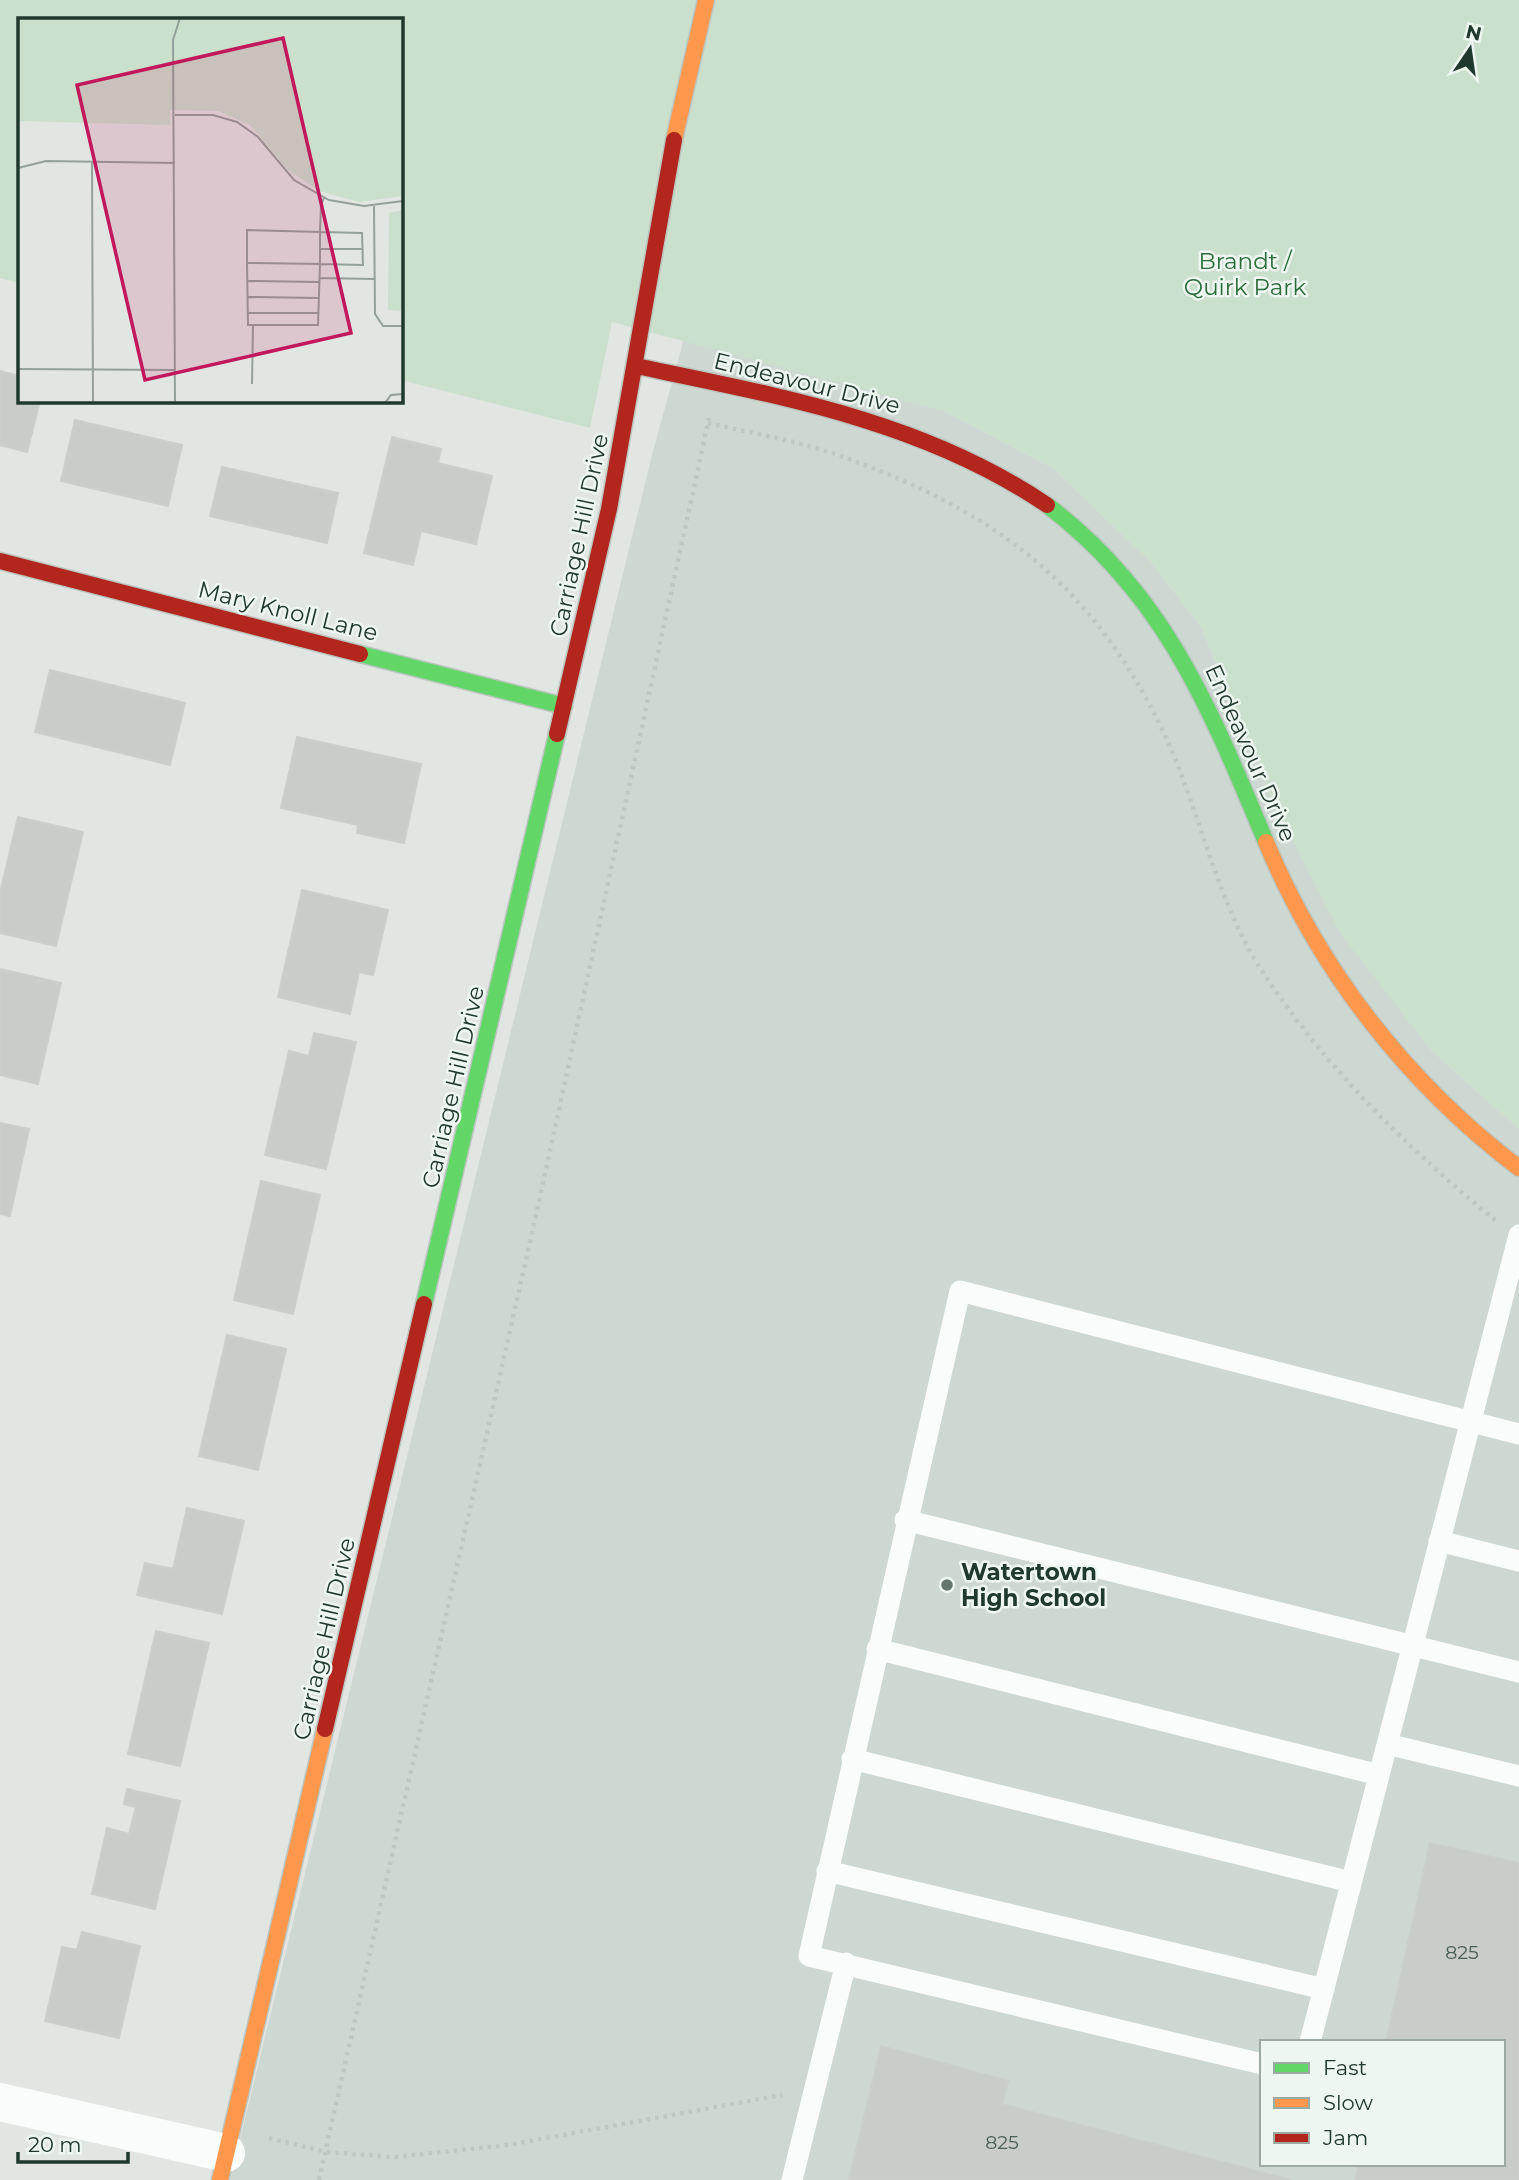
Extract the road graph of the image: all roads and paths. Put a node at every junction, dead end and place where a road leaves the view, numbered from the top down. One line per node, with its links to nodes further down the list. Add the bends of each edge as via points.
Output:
1 (706, 0): 2 (street, Carriage Hill Drive, via 667,169)
2 (636, 366): 3 (street, Endeavour Drive); 7 (street, Carriage Hill Drive, via 610,509)
3 (717, 383): 5 (path); 8 (street, Endeavour Drive, via 907,431 969,458 1040,501 1103,556 1148,607 1183,658 1287,889 1368,1019 1434,1095)
4 (698, 421): 5 (path)
5 (708, 424): 9 (path, via 832,453 951,503 1002,534 1062,582 1103,628 1163,733 1226,902 1261,970 1318,1046 1381,1118 1462,1193); 30 (path)
6 (0, 561): 7 (street, Mary Knoll Lane)
7 (565, 706): 31 (street, Carriage Hill Drive)
8 (1519, 1168)
9 (1518, 1236): 10 (lane)
10 (1471, 1422): 11 (lane); 12 (lane, via 960,1291); 13 (lane)
11 (1519, 1434)
12 (905, 1520): 15 (lane); 16 (lane)
13 (1439, 1541): 14 (lane); 15 (lane)
14 (1519, 1561)
15 (1412, 1645): 17 (lane); 18 (lane)
16 (877, 1649): 19 (lane); 20 (lane)
17 (1519, 1672)
18 (1387, 1744): 20 (lane); 21 (lane)
19 (852, 1759): 22 (lane); 23 (lane)
20 (1379, 1775): 23 (lane)
21 (1519, 1776)
22 (828, 1871): 24 (lane, via 809,1956); 25 (lane)
23 (1351, 1882): 25 (lane)
24 (846, 1963): 27 (lane); 28 (lane)
25 (1324, 1989): 26 (lane)
26 (1311, 2040)
27 (1260, 2064)
28 (815, 2088): 30 (path, via 508,2145 394,2157); 33 (lane)
29 (0, 2102): 31 (street)
30 (326, 2152): 31 (path); 32 (path)
31 (226, 2154)
32 (319, 2180)
33 (792, 2180)

